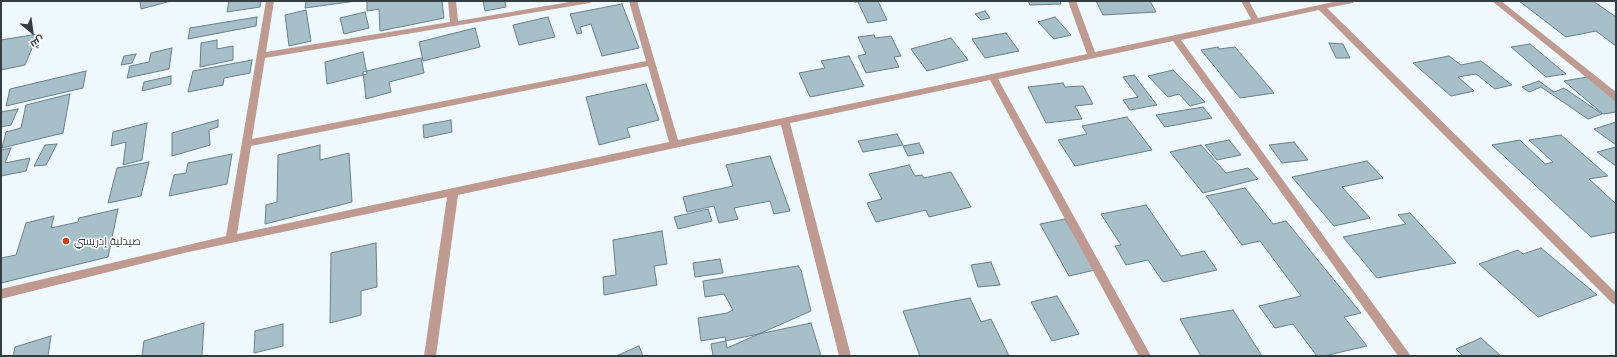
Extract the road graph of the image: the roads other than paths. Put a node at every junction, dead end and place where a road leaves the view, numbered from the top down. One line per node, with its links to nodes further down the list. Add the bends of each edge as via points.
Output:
1 (270, 1): 13 (street)
2 (452, 1): 11 (street)
3 (590, 1): 11 (street)
4 (633, 1): 15 (street)
5 (1072, 1): 14 (street)
6 (1245, 1): 10 (street)
7 (1350, 1): 9 (street)
8 (1496, 1): 17 (street)
9 (1321, 7): 10 (street); 24 (street)
10 (1256, 21): 12 (street)
11 (454, 24): 13 (street)
12 (1175, 38): 14 (street); 28 (street)
13 (261, 56): 19 (street)
14 (1092, 56): 16 (street)
15 (651, 63): 19 (street); 20 (street)
16 (992, 77): 18 (street); 27 (street)
17 (1616, 97)
18 (785, 121): 20 (street); 26 (street)
19 (246, 143): 22 (street)
20 (675, 144): 21 (street)
21 (454, 192): 22 (street); 25 (street)
22 (231, 239): 23 (street)
23 (1, 294)
24 (1616, 300)
25 (430, 356)
26 (845, 356)
27 (1145, 356)
28 (1405, 356)

